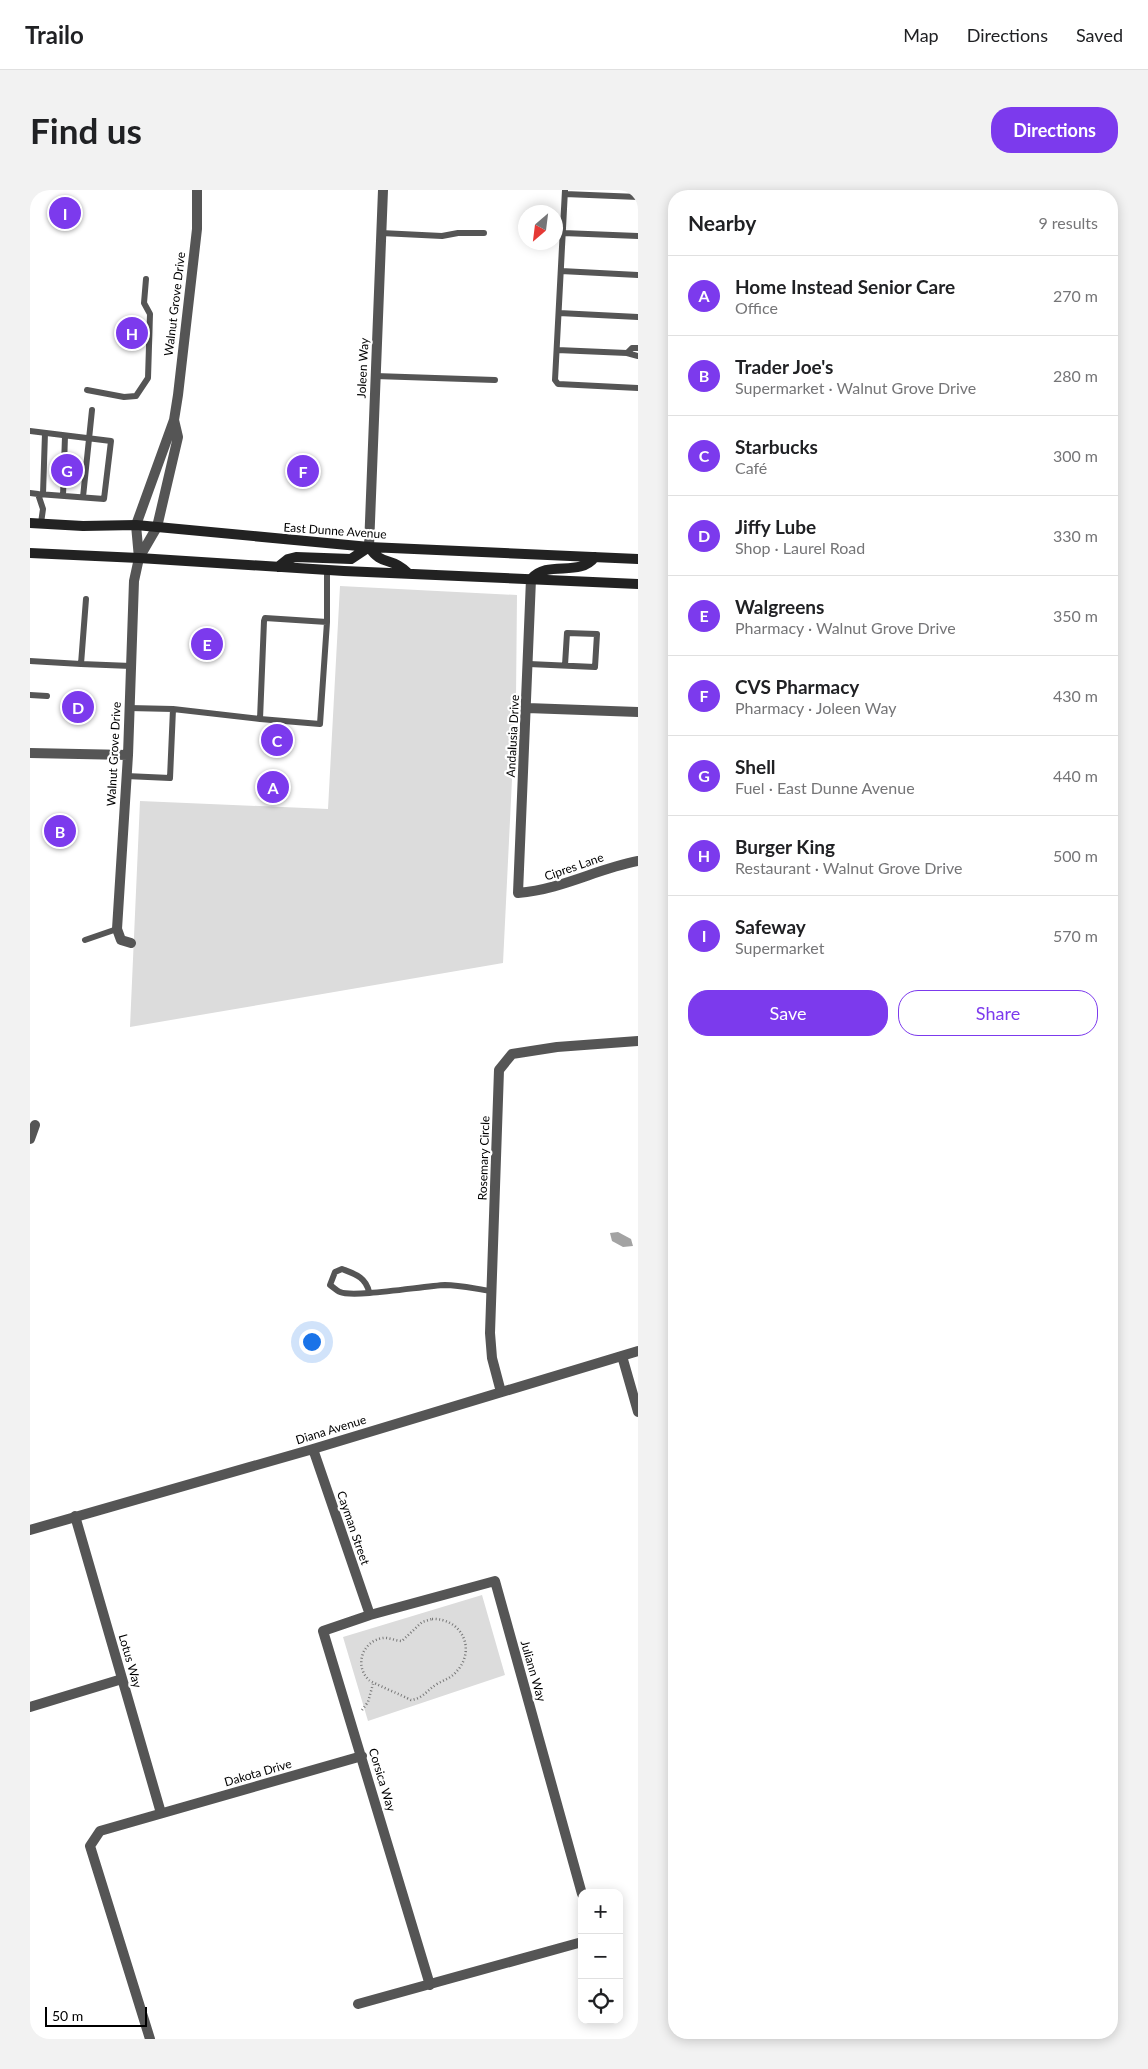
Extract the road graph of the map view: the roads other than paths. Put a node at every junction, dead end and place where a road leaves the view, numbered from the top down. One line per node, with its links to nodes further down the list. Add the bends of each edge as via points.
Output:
1 (197, 190): 24 (street, Walnut Grove Drive, via 197,229)
2 (383, 190): 7 (street, Joleen Way)
3 (565, 192): 4 (lane); 6 (lane)
4 (638, 197)
5 (484, 233): 7 (lane, via 442,236)
6 (563, 233): 8 (lane)
7 (381, 234): 19 (street, Joleen Way)
8 (638, 236)
9 (562, 250): 10 (lane)
10 (561, 271): 11 (lane); 13 (lane)
11 (638, 275)
12 (146, 279): 22 (lane, via 144,303 150,314 148,378 143,388 136,396 124,397)
13 (559, 314): 14 (lane); 16 (lane)
14 (638, 317)
15 (638, 348): 17 (lane)
16 (557, 350): 17 (lane); 21 (lane, via 558,384)
17 (627, 353): 18 (lane)
18 (638, 356)
19 (375, 376): 20 (lane); 37 (street, Joleen Way)
20 (495, 380)
21 (638, 388)
22 (87, 390)
23 (92, 410): 28 (lane)
24 (174, 420): 35 (street, Walnut Grove Drive); 36 (street, Walnut Grove Drive, via 178,438)
25 (30, 431): 26 (lane)
26 (45, 433): 27 (lane); 30 (lane)
27 (65, 436): 28 (lane); 31 (lane)
28 (88, 437): 32 (lane); 32 (lane, via 111,441 104,498)
29 (30, 493): 30 (lane)
30 (41, 494): 31 (lane); 34 (lane)
31 (63, 496): 32 (lane)
32 (83, 497)
33 (30, 523): 34 (main road, East Dunne Avenue)
34 (41, 524): 35 (main road, East Dunne Avenue)
35 (136, 525): 36 (main road, East Dunne Avenue); 40 (street, Walnut Grove Drive)
36 (157, 527): 37 (main road, East Dunne Avenue); 40 (street, Walnut Grove Drive)
37 (369, 547): 39 (main road, East Dunne Avenue); 42 (main road, via 350,559 296,557 288,558); 44 (main road, via 378,559 396,563)
38 (30, 554): 40 (main road)
39 (595, 557): 41 (main road, East Dunne Avenue); 45 (main road, via 581,568 544,569)
40 (139, 558): 42 (main road); 53 (street, Walnut Grove Drive, via 134,581)
41 (638, 559)
42 (278, 567): 43 (main road)
43 (327, 570): 44 (main road); 48 (lane)
44 (408, 574): 45 (main road)
45 (531, 579): 46 (main road); 51 (street, Andalusia Drive)
46 (638, 584)
47 (86, 598): 50 (lane)
48 (326, 622): 60 (lane, via 265,618); 60 (lane, via 320,724)
49 (30, 661): 50 (lane)
50 (81, 664): 53 (lane)
51 (529, 664): 52 (lane); 57 (street, Andalusia Drive)
52 (565, 665): 52 (lane, via 595,667 597,634 567,633)
53 (131, 666): 56 (street, Walnut Grove Drive)
54 (30, 695): 55 (lane)
55 (47, 696)
56 (129, 708): 58 (lane); 62 (street, Walnut Grove Drive)
57 (527, 708): 59 (street); 65 (street, Andalusia Drive)
58 (173, 709): 60 (lane); 63 (lane, via 170,778)
59 (638, 712)
60 (260, 719)
61 (30, 753): 62 (street)
62 (128, 755): 63 (street, Walnut Grove Drive)
63 (126, 776): 66 (street, Walnut Grove Drive)
64 (638, 862): 65 (street, Cipres Lane, via 621,864 544,891)
65 (518, 893)
66 (117, 929): 67 (lane); 68 (street, via 121,940)
67 (85, 940)
68 (131, 943)
69 (638, 1041): 72 (street, Rosemary Circle, via 512,1054 499,1070)
70 (35, 1125): 71 (street)
71 (30, 1139)
72 (491, 1291): 73 (lane, via 446,1285); 76 (street, Rosemary Circle, via 492,1358)
73 (370, 1292): 73 (lane, via 340,1292 330,1285 335,1272 342,1269 359,1276 367,1283)
74 (638, 1351): 75 (street, Diana Avenue)
75 (622, 1356): 76 (street, Diana Avenue); 77 (street)
76 (501, 1392): 78 (street, Diana Avenue)
77 (638, 1412)
78 (313, 1449): 79 (street, Diana Avenue); 81 (street, Cayman Street)
79 (75, 1516): 80 (street, Diana Avenue); 82 (street, Lotus Way)
80 (30, 1530)
81 (370, 1615): 84 (street, Corsica Way, via 323,1631); 86 (street, Juliann Way, via 494,1581)
82 (122, 1679): 83 (street); 85 (street, Lotus Way)
83 (30, 1707)
84 (362, 1756): 85 (street, Dakota Drive); 88 (street, Corsica Way)
85 (161, 1813): 90 (street, Dakota Drive, via 100,1831 90,1846)
86 (581, 1889)
87 (578, 1943): 88 (street)
88 (430, 1985): 89 (street)
89 (358, 2004)
90 (150, 2039)

